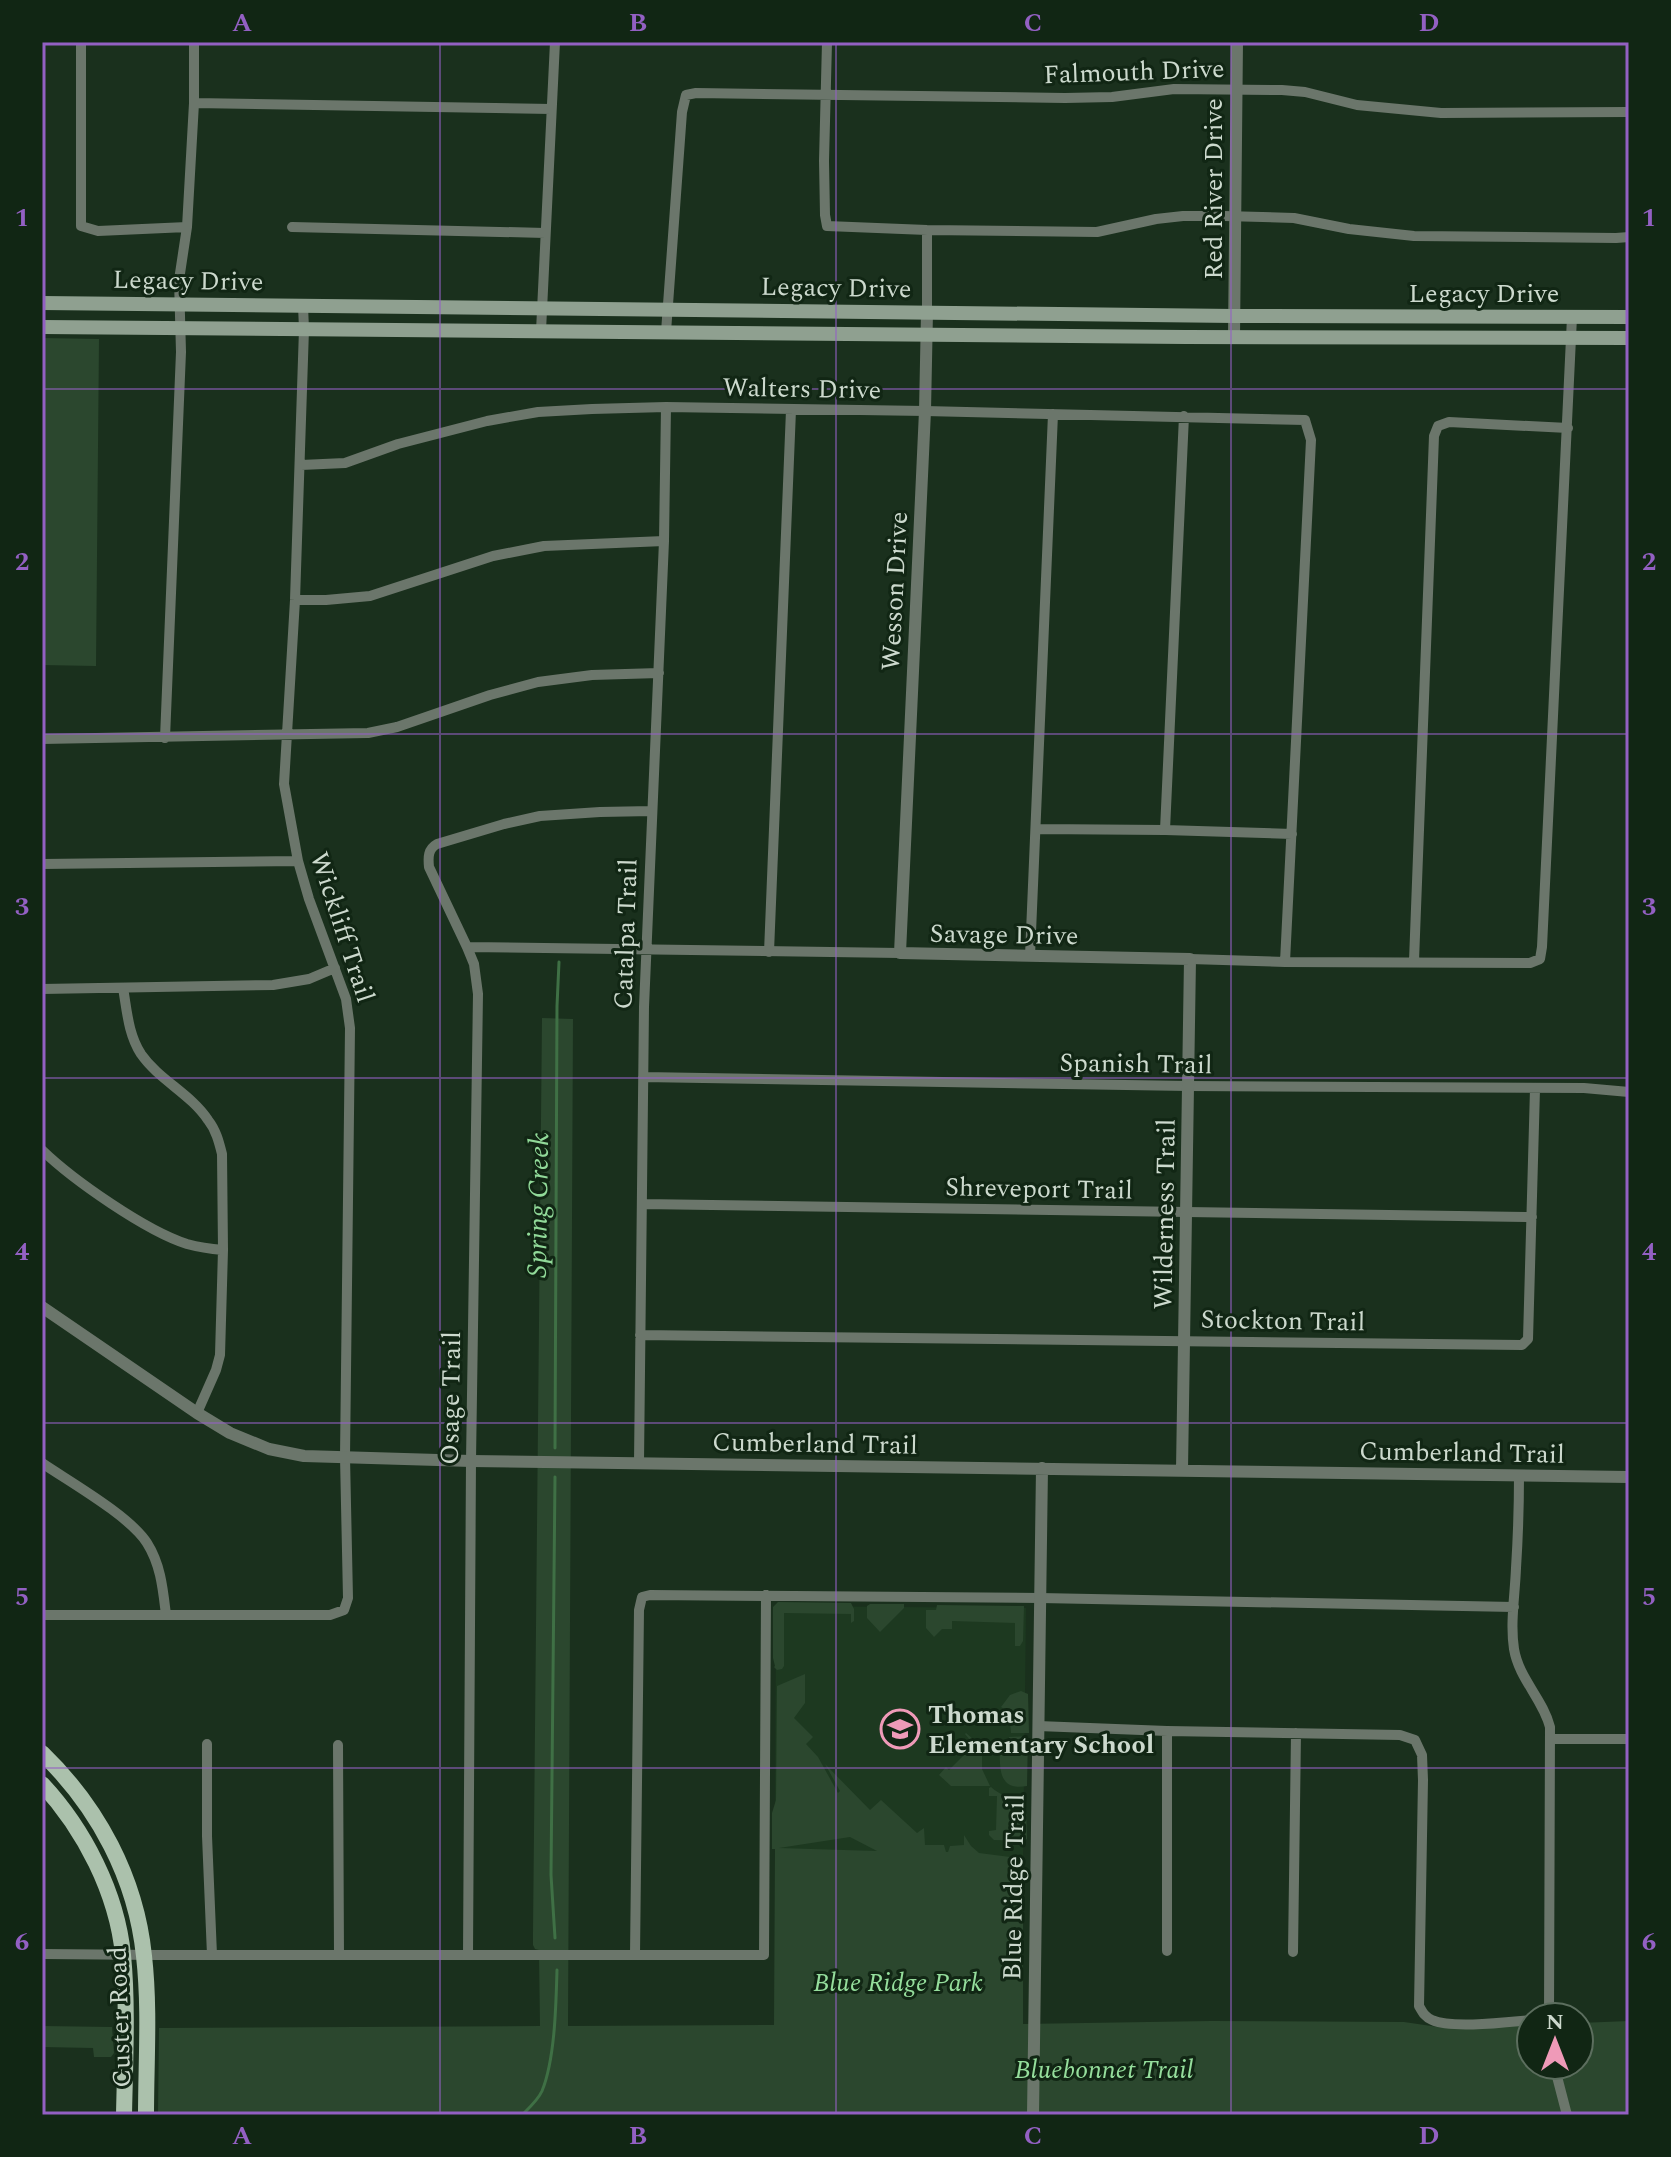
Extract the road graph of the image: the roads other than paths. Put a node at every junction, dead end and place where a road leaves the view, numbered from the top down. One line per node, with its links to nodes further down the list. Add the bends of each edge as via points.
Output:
1 (81, 42): 12 (street, via 81,226 98,231)
2 (194, 42): 8 (street)
3 (555, 42): 9 (street)
4 (827, 42): 7 (street)
5 (1237, 42): 6 (street, Red River Drive)
6 (1236, 90): 7 (street, Falmouth Drive, via 1174,89 1081,98); 10 (street, Falmouth Drive, via 1305,92 1357,105 1441,113); 11 (street, Red River Drive)
7 (826, 94): 14 (street, via 827,226); 21 (street, Falmouth Drive, via 686,95)
8 (194, 103): 9 (street); 12 (street)
9 (551, 109): 15 (street)
10 (1629, 112)
11 (1234, 216): 14 (street, via 1156,219 1097,232); 16 (street, via 1294,218 1414,236); 23 (street, Red River Drive)
12 (187, 227): 18 (street)
13 (292, 227): 15 (street)
14 (927, 230): 22 (street, Wesson Drive)
15 (545, 233): 20 (street)
16 (1629, 237)
17 (42, 303): 18 (main road, Legacy Drive)
18 (181, 304): 19 (main road, Legacy Drive); 27 (street)
19 (303, 306): 20 (main road, Legacy Drive); 28 (street, Wickliff Trail)
20 (543, 308): 21 (main road, Legacy Drive); 29 (street)
21 (667, 309): 22 (main road, Legacy Drive); 30 (street)
22 (927, 312): 23 (main road, Legacy Drive); 31 (street, Wesson Drive)
23 (1234, 316): 24 (main road, Legacy Drive); 32 (street, Red River Drive)
24 (1572, 317): 25 (main road, Legacy Drive); 33 (street)
25 (1629, 317)
26 (42, 327): 27 (main road, Legacy Drive)
27 (181, 328): 28 (main road, Legacy Drive); 46 (street)
28 (304, 329): 29 (main road, Legacy Drive); 41 (street, Wickliff Trail)
29 (541, 331): 30 (main road, Legacy Drive)
30 (666, 332): 31 (main road, Legacy Drive)
31 (926, 335): 32 (main road, Legacy Drive); 37 (street, Wesson Drive)
32 (1234, 337): 33 (main road, Legacy Drive)
33 (1571, 338): 34 (main road, Legacy Drive); 40 (street)
34 (1629, 338)
35 (666, 407): 36 (street, Walters Drive); 41 (street, Walters Drive, via 518,415 443,431 345,463); 42 (street, Catalpa Trail)
36 (791, 410): 37 (street, Walters Drive); 56 (street)
37 (925, 411): 38 (street, Walters Drive); 57 (street, Wesson Drive)
38 (1053, 414): 39 (street, Walters Drive); 49 (street)
39 (1184, 416): 50 (street); 51 (street, Walters Drive, via 1300,418 1308,424)
40 (1568, 428): 60 (street, Savage Drive, via 1540,959); 60 (street, via 1449,422 1438,426 1434,436)
41 (301, 465): 43 (street, Wickliff Trail)
42 (664, 541): 43 (street, via 544,546 493,556 370,596); 44 (street, Catalpa Trail)
43 (295, 600): 45 (street, Wickliff Trail)
44 (659, 673): 45 (street, via 538,682 382,731); 48 (street, Catalpa Trail)
45 (286, 736): 46 (street); 52 (street, Wickliff Trail, via 284,784)
46 (165, 738): 47 (street)
47 (42, 739)
48 (652, 811): 54 (street, Osage Trail, via 522,820 431,847 429,867); 55 (street, Catalpa Trail)
49 (1037, 829): 50 (street); 58 (street)
50 (1165, 830): 51 (street)
51 (1292, 834): 61 (street)
52 (298, 861): 53 (street); 62 (street, Wickliff Trail)
53 (42, 864)
54 (467, 947): 55 (street, Savage Drive); 79 (street, Osage Trail, via 478,994)
55 (645, 950): 56 (street, Savage Drive); 65 (street, Catalpa Trail)
56 (769, 952): 57 (street, Savage Drive)
57 (900, 953): 58 (street, Savage Drive)
58 (1030, 956): 59 (street, Savage Drive)
59 (1190, 959): 61 (street, Savage Drive); 66 (street, Wilderness Trail)
60 (1414, 961): 61 (street, Savage Drive)
61 (1285, 962)
62 (335, 968): 63 (street, via 273,985); 78 (street, Wickliff Trail, via 350,1028)
63 (123, 988): 64 (street); 73 (street, via 142,1054 207,1117 219,1140)
64 (42, 989)
65 (643, 1077): 66 (street, Spanish Trail); 70 (street, Catalpa Trail)
66 (1188, 1086): 67 (street, Spanish Trail); 71 (street, Wilderness Trail)
67 (1535, 1089): 68 (street, Spanish Trail); 72 (street, Stockton Trail)
68 (1629, 1092)
69 (42, 1150): 73 (street, via 159,1231 188,1244)
70 (642, 1204): 71 (street, Shreveport Trail); 75 (street, Catalpa Trail)
71 (1186, 1212): 72 (street, Shreveport Trail); 76 (street, Wilderness Trail)
72 (1532, 1217): 76 (street, Stockton Trail, via 1525,1344)
73 (223, 1250): 77 (street, via 220,1355)
74 (42, 1307): 77 (street, Cumberland Trail)
75 (640, 1335): 76 (street, Stockton Trail); 81 (street, Catalpa Trail)
76 (1184, 1340): 83 (street, Wilderness Trail)
77 (197, 1413): 78 (street, Cumberland Trail, via 269,1449)
78 (345, 1457): 79 (street, Cumberland Trail); 90 (street, Wickliff Trail, via 344,1610 330,1615)
79 (471, 1461): 81 (street, Cumberland Trail); 108 (street, Osage Trail)
80 (42, 1463): 90 (street, via 124,1519 146,1541 159,1567)
81 (639, 1463): 82 (street, Cumberland Trail)
82 (1042, 1468): 83 (street, Cumberland Trail); 87 (street, Blue Ridge Trail)
83 (1182, 1470): 84 (street, Cumberland Trail)
84 (1519, 1475): 85 (street, Cumberland Trail); 88 (street)
85 (1629, 1477)
86 (766, 1595): 87 (street); 109 (street, via 642,1597); 109 (street, via 764,1955)
87 (1040, 1598): 88 (street); 91 (street, Blue Ridge Trail)
88 (1514, 1607): 94 (street, via 1518,1663 1546,1714)
89 (42, 1615): 90 (street)
90 (166, 1615)
91 (1038, 1726): 92 (street); 115 (street, Blue Ridge Trail)
92 (1167, 1731): 93 (street); 101 (street)
93 (1296, 1733): 102 (street); 111 (street, via 1400,1735 1415,1740 1423,1780 1419,2006 1423,2015 1444,2023)
94 (1550, 1739): 95 (street); 110 (street)
95 (1629, 1739)
96 (207, 1744): 106 (street)
97 (338, 1745): 107 (street)
98 (42, 1753): 99 (main road, Custer Road)
99 (68, 1780): 100 (main road); 105 (main road, Custer Road, via 98,1820 122,1869)
100 (47, 1789): 104 (main road, Custer Road, via 80,1834 103,1880)
101 (1167, 1951)
102 (1293, 1952)
103 (42, 1954): 104 (street)
104 (123, 1955): 105 (street); 113 (main road, Custer Road)
105 (144, 1955): 106 (street); 114 (main road, Custer Road)
106 (212, 1955): 107 (street)
107 (339, 1955): 108 (street)
108 (468, 1955): 109 (street)
109 (635, 1955)
110 (1549, 2001)
111 (1515, 2021)
112 (1558, 2081): 116 (street)
113 (124, 2115)
114 (146, 2115)
115 (1033, 2115)
116 (1567, 2115)

